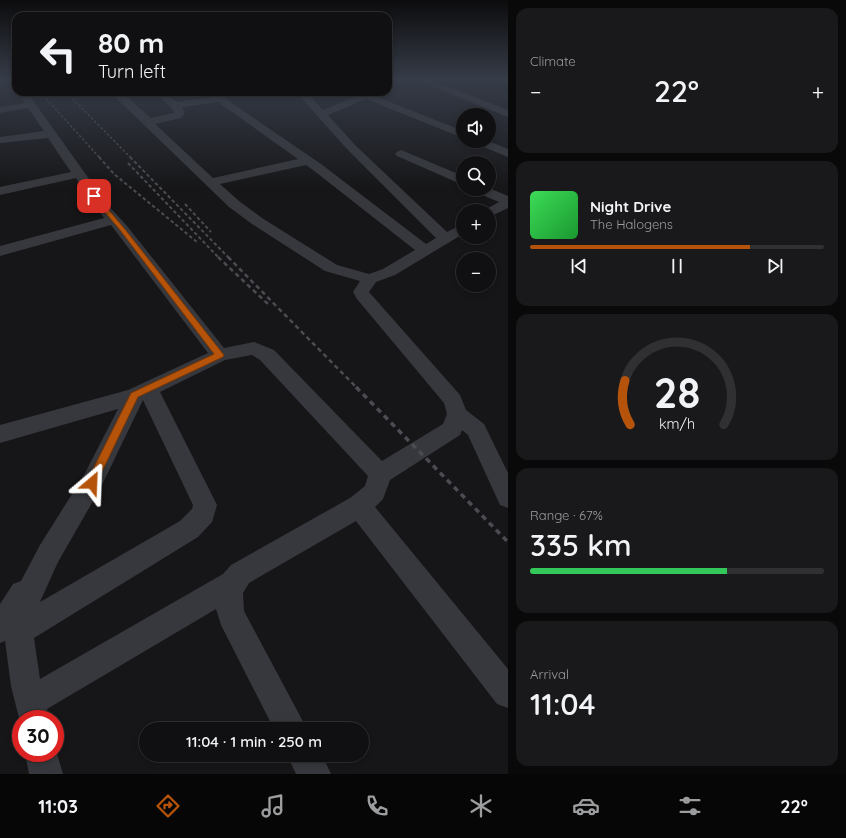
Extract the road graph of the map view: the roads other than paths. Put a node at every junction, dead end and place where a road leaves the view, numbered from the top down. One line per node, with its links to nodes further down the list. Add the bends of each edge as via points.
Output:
1 (38, 116): 9 (street)
2 (142, 116): 7 (street)
3 (176, 116): 7 (street)
4 (244, 116): 14 (street)
5 (324, 116): 23 (street, via 351,146)
6 (416, 116): 8 (street)
7 (149, 122): 17 (street, via 151,127)
8 (456, 132)
9 (51, 134): 10 (street); 15 (street)
10 (0, 140)
11 (496, 148): 12 (street)
12 (508, 153)
13 (401, 154): 16 (street)
14 (308, 161): 17 (street); 25 (street)
15 (79, 174): 18 (street); 22 (street)
16 (456, 178)
17 (212, 182): 26 (street, via 239,208 315,259 331,268)
18 (0, 191)
19 (495, 196): 20 (street)
20 (508, 202): 21 (street)
21 (496, 209)
22 (113, 220): 24 (street); 27 (street)
23 (454, 233): 25 (street)
24 (0, 251)
25 (426, 251): 26 (street, via 389,272)
26 (370, 279): 29 (street, via 361,292 365,299 453,400)
27 (220, 355): 28 (street); 31 (street, via 254,348 267,355)
28 (141, 392): 30 (street, via 105,405); 35 (street); 35 (street, via 205,505 203,514 188,529)
29 (457, 414): 31 (street, via 452,429); 32 (street, via 476,430)
30 (0, 434)
31 (380, 474): 33 (street, via 375,492)
32 (508, 498)
33 (359, 506): 34 (street, via 240,574); 36 (street)
34 (232, 584): 37 (street); 38 (street, via 227,598 231,616)
35 (10, 629): 37 (street, via 22,656)
36 (508, 693)
37 (32, 710)
38 (287, 722)
39 (43, 762): 41 (street)
40 (308, 762): 42 (street)
41 (46, 774)
42 (314, 774)

